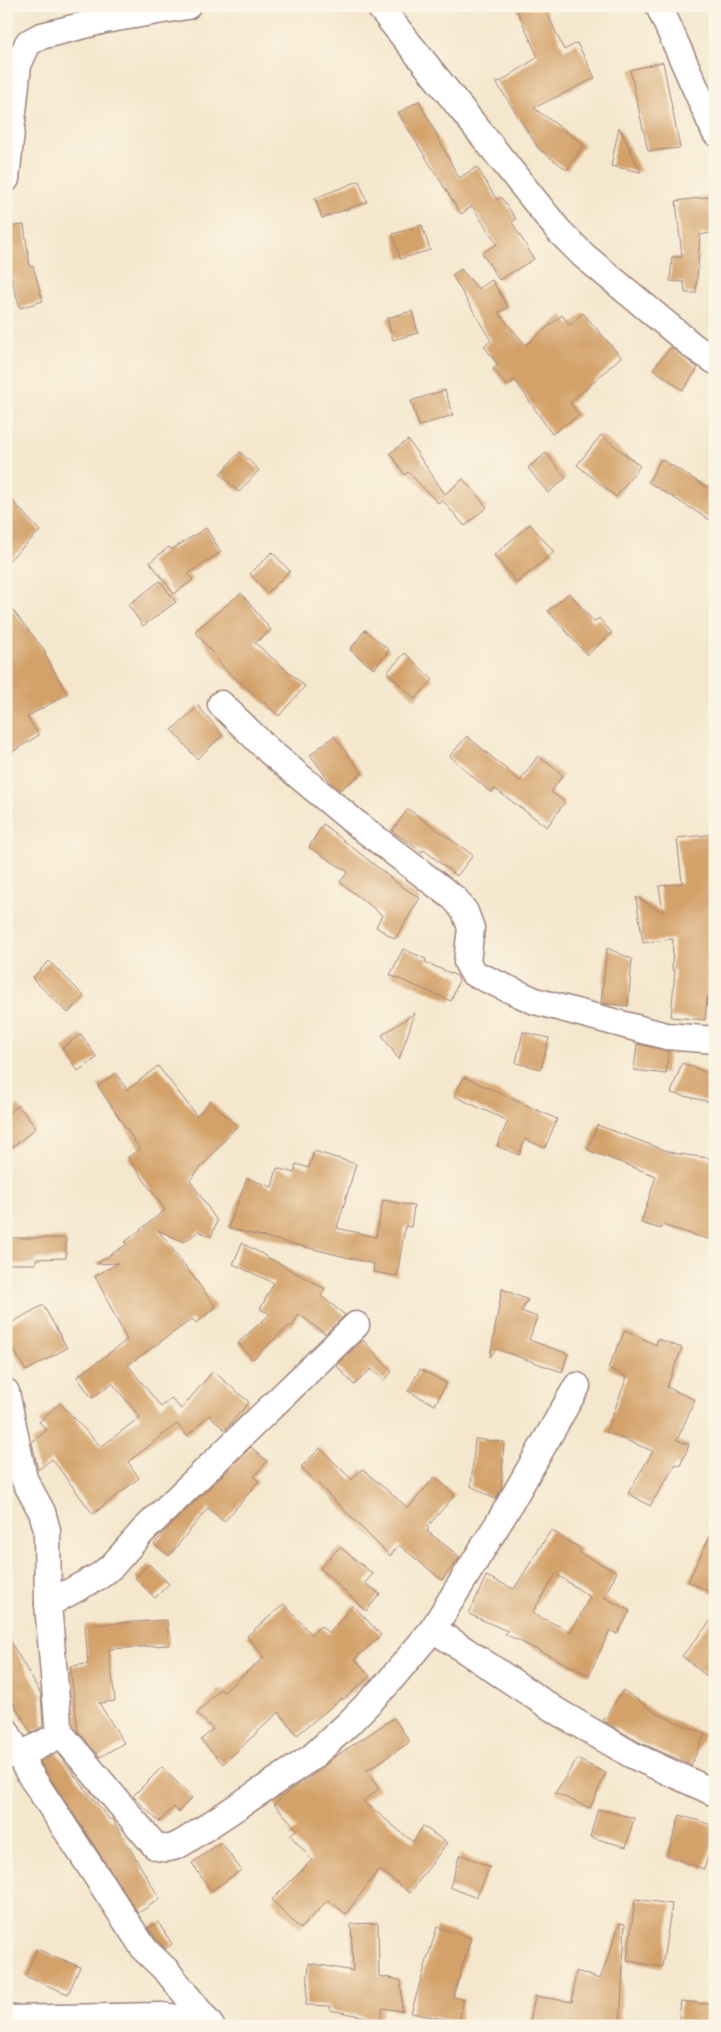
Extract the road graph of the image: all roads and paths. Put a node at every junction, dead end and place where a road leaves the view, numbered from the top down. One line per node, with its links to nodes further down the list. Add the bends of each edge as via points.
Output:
1 (187, 6): 5 (street, via 105,20 41,36 28,43 18,65)
2 (379, 6): 6 (street, via 558,232 679,335)
3 (659, 6): 4 (street)
4 (715, 132)
5 (6, 179)
6 (715, 361)
7 (222, 704): 8 (street, via 269,751 455,899 471,928 467,962 473,973 536,1001 666,1036)
8 (715, 1040)
9 (356, 1325): 12 (street, via 143,1531 114,1565)
10 (577, 1386): 13 (street)
11 (6, 1392): 12 (street, via 24,1479 48,1530)
12 (48, 1604): 15 (street)
13 (433, 1629): 15 (street, via 349,1723 312,1757 175,1847 164,1850 156,1846); 17 (street, via 558,1712 632,1755)
14 (6, 1732): 16 (street)
15 (61, 1734): 16 (street)
16 (18, 1756): 19 (street, via 145,1950 167,1971)
17 (715, 1793)
18 (6, 2019): 19 (street, via 162,2016)
19 (210, 2026)

